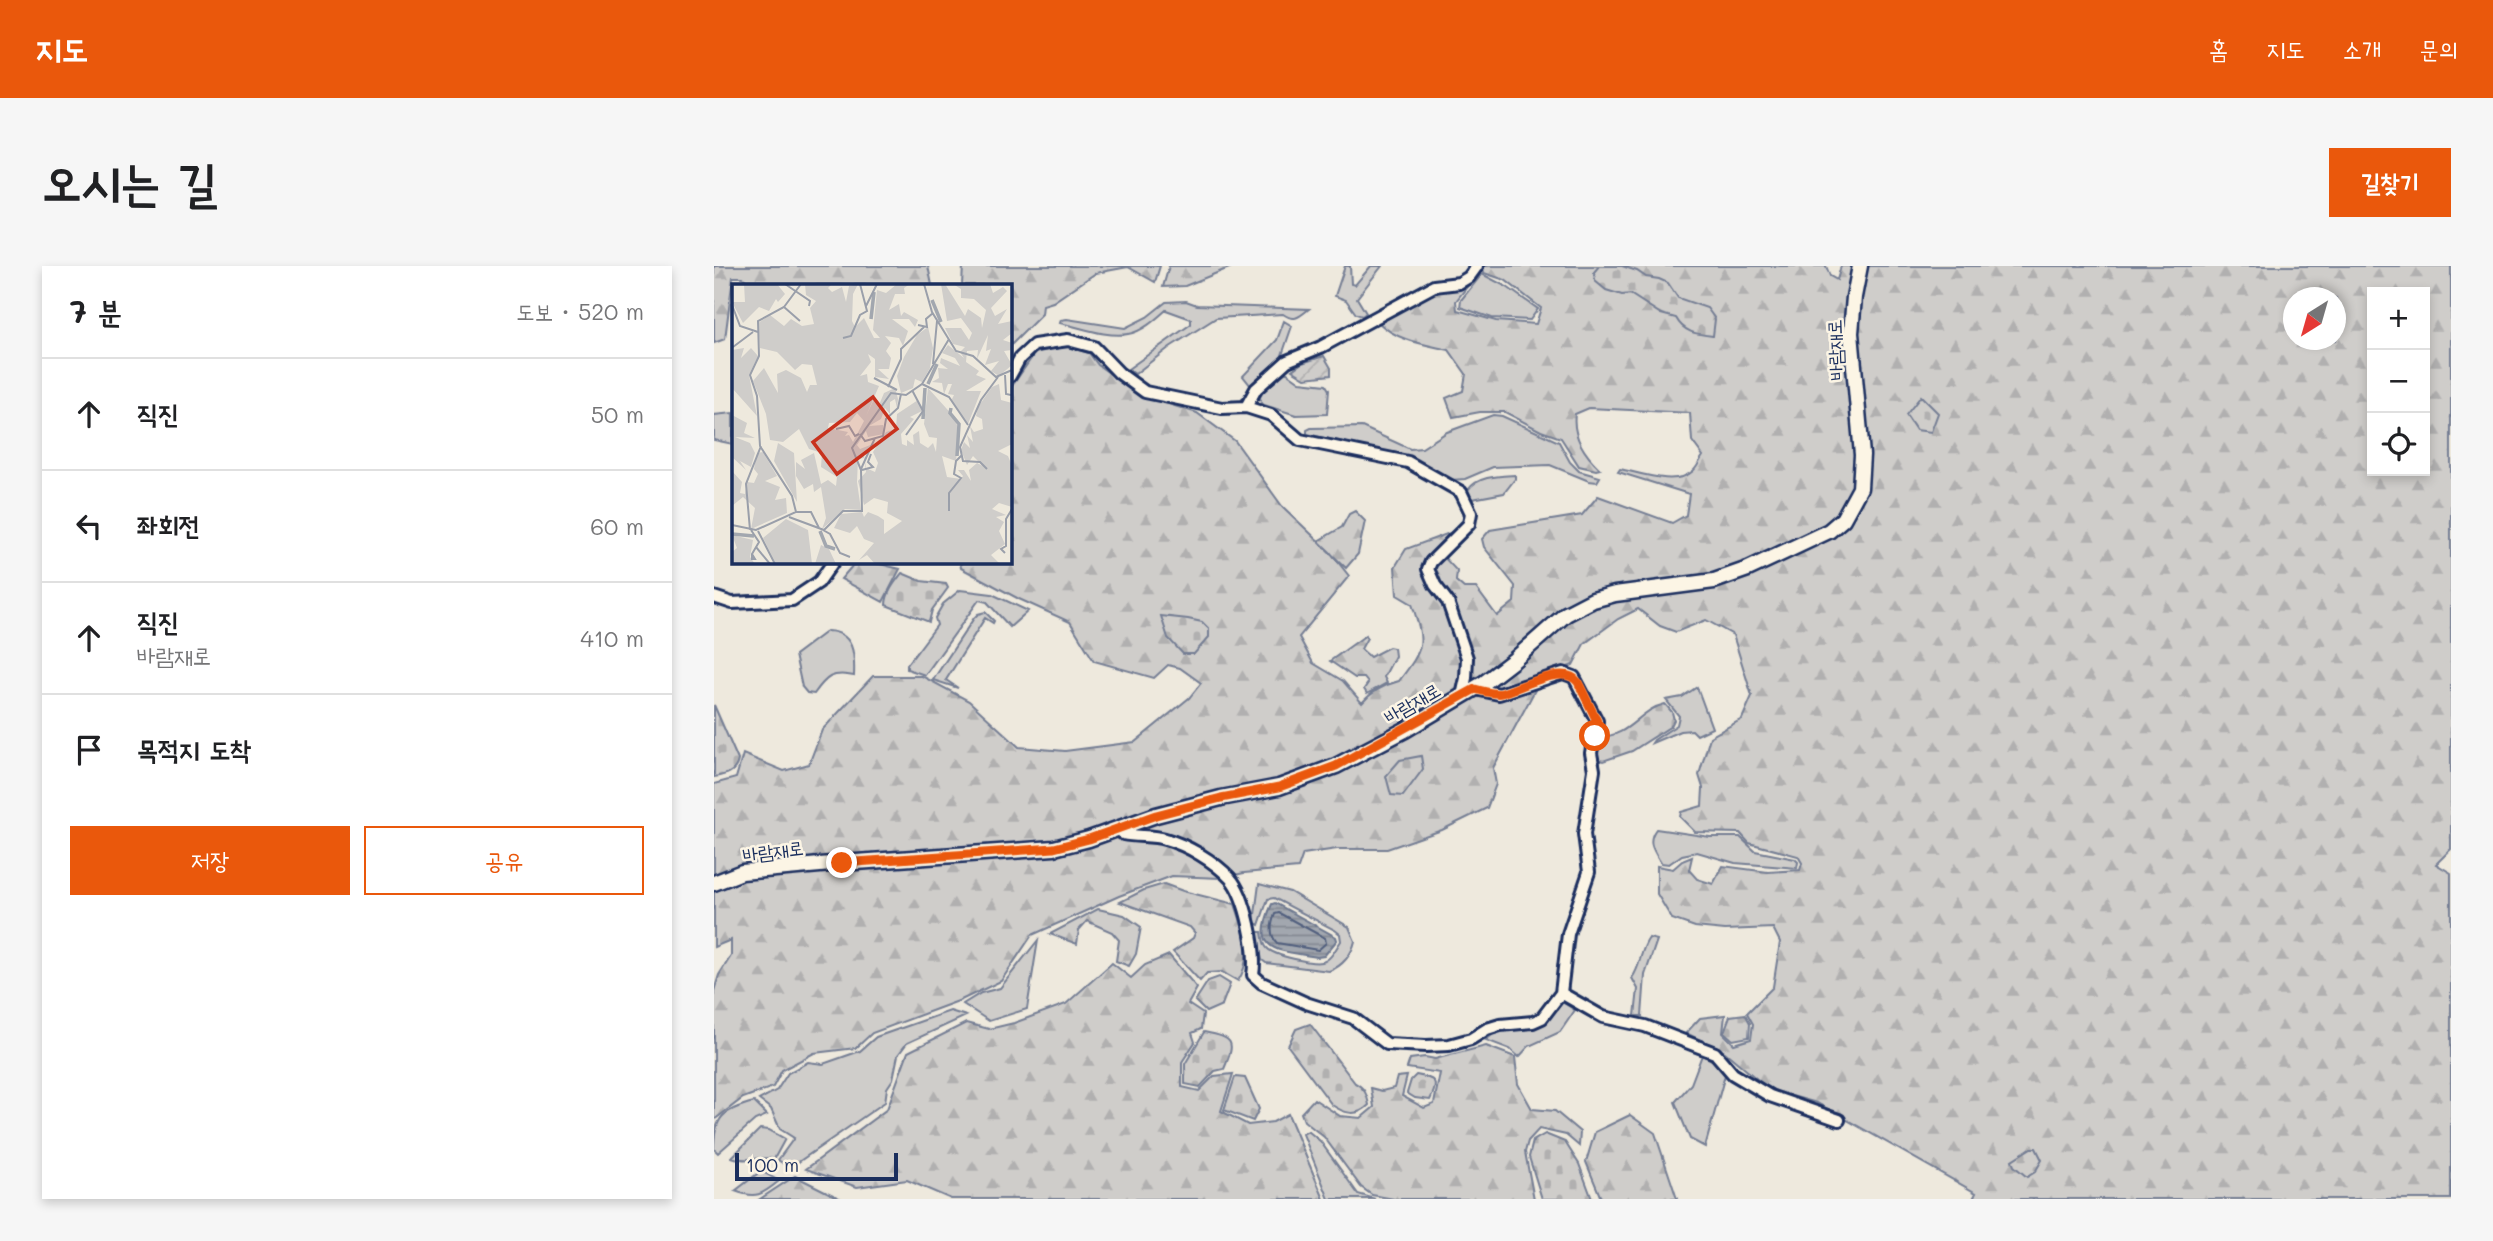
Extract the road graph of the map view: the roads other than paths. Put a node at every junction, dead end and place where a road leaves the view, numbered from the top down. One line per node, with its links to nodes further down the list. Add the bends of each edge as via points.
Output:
1 (1477, 266): 4 (street, via 1460,283 1434,286 1287,361 1256,389)
2 (1860, 266): 7 (street, 바람재로, via 1851,333 1862,455 1860,488 1843,519 1802,545 1714,581 1615,593 1593,600 1566,614)
3 (1012, 372): 4 (street, via 1034,345 1068,340 1094,347 1145,392 1222,408)
4 (1246, 407): 7 (street, via 1271,415 1300,440 1408,462 1461,492 1471,513 1469,524 1428,569 1448,602 1467,658)
5 (832, 564): 6 (street, via 820,582 792,600 732,603)
6 (714, 597)
7 (1468, 693): 8 (street, 바람재로, via 1336,766 1279,787 1221,798); 10 (street, via 1499,694 1563,673 1578,682 1597,721 1584,834 1589,872 1568,934)
8 (1120, 828): 9 (street, 바람재로, via 1054,848 742,872); 10 (street, via 1123,834 1182,845 1230,878 1252,935 1253,975 1262,983 1353,1018 1387,1044 1449,1045 1500,1025 1533,1022 1542,1018)
9 (714, 883)
10 (1561, 993): 11 (street, via 1603,1017 1644,1026 1715,1053 1733,1074 1769,1096)
11 (1839, 1120)

